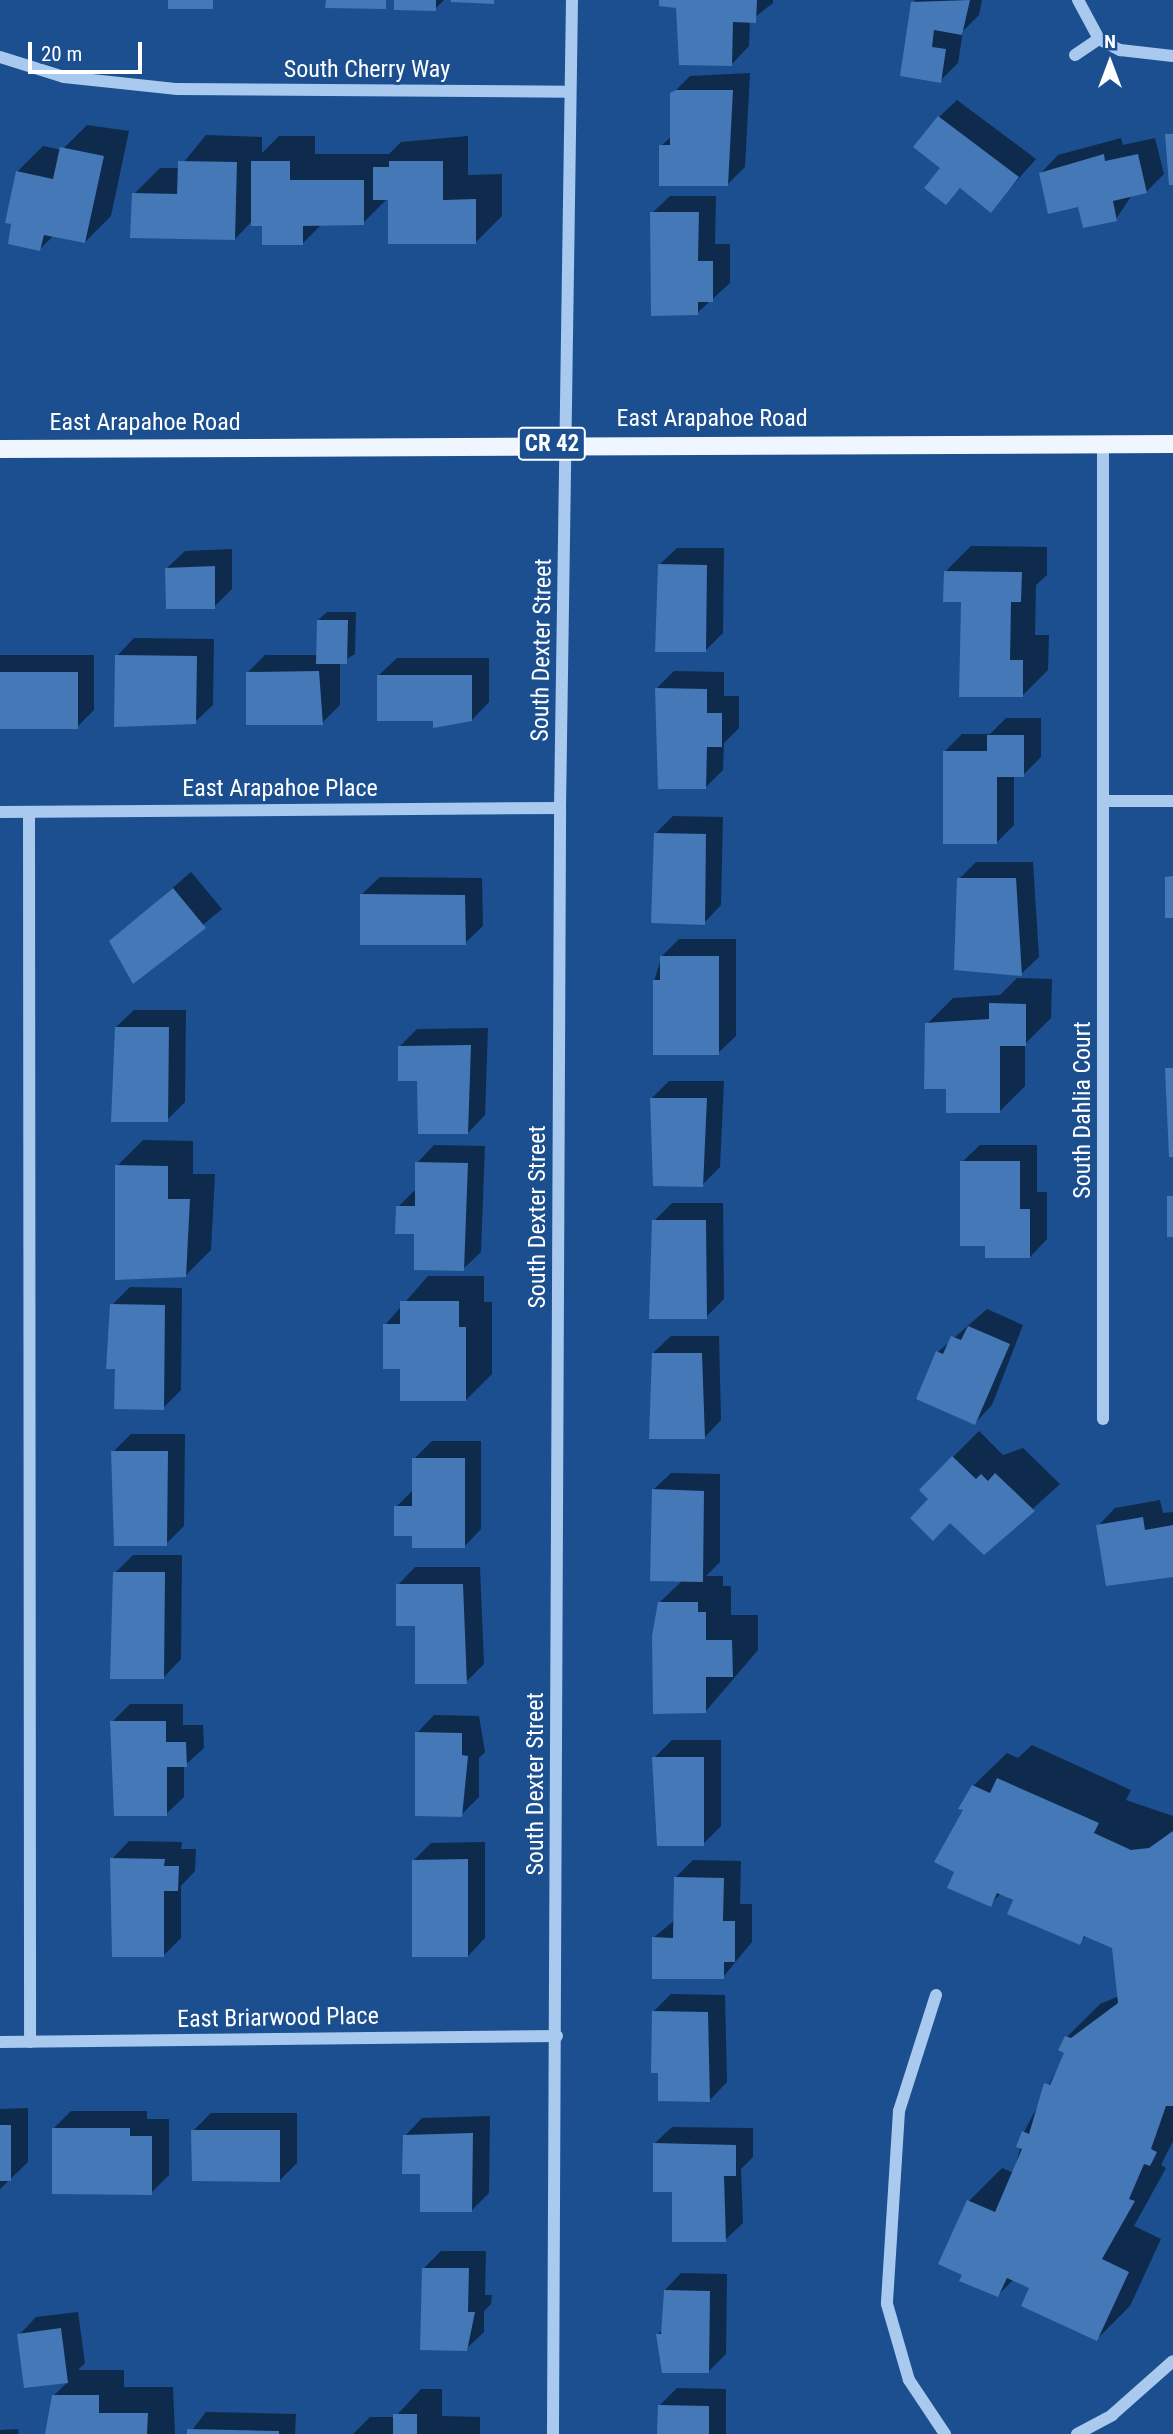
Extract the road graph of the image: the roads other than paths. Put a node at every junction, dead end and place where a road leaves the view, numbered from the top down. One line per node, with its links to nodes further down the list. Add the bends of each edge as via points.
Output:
1 (572, 0): 7 (street, South Dexter Street)
2 (1078, 0): 3 (street)
3 (1099, 39): 4 (street); 5 (street, via 1120,50)
4 (1075, 55)
5 (1173, 56)
6 (0, 57): 7 (street, South Cherry Way, via 64,77 177,89)
7 (569, 92): 9 (street, South Dexter Street)
8 (1103, 443): 9 (main road, East Arapahoe Road / CR 42); 10 (main road, East Arapahoe Road / CR 42); 12 (street, South Dahlia Court)
9 (567, 444): 11 (main road, East Arapahoe Road / CR 42); 14 (street, South Dexter Street)
10 (1173, 444)
11 (0, 449)
12 (1105, 801): 13 (street); 17 (street, South Dahlia Court)
13 (1173, 801)
14 (559, 808): 16 (street, East Arapahoe Place); 19 (street, South Dexter Street)
15 (0, 812): 16 (street, East Arapahoe Place)
16 (29, 812): 21 (street)
17 (1103, 1419)
18 (936, 1995): 24 (street, via 899,2110 887,2304 909,2380)
19 (557, 2036): 21 (street, East Briarwood Place); 23 (street, South Dexter Street)
20 (0, 2042): 21 (street, East Briarwood Place)
21 (30, 2042)
22 (1173, 2361): 25 (street, via 1112,2415)
23 (553, 2434)
24 (945, 2434)
25 (1077, 2434)

